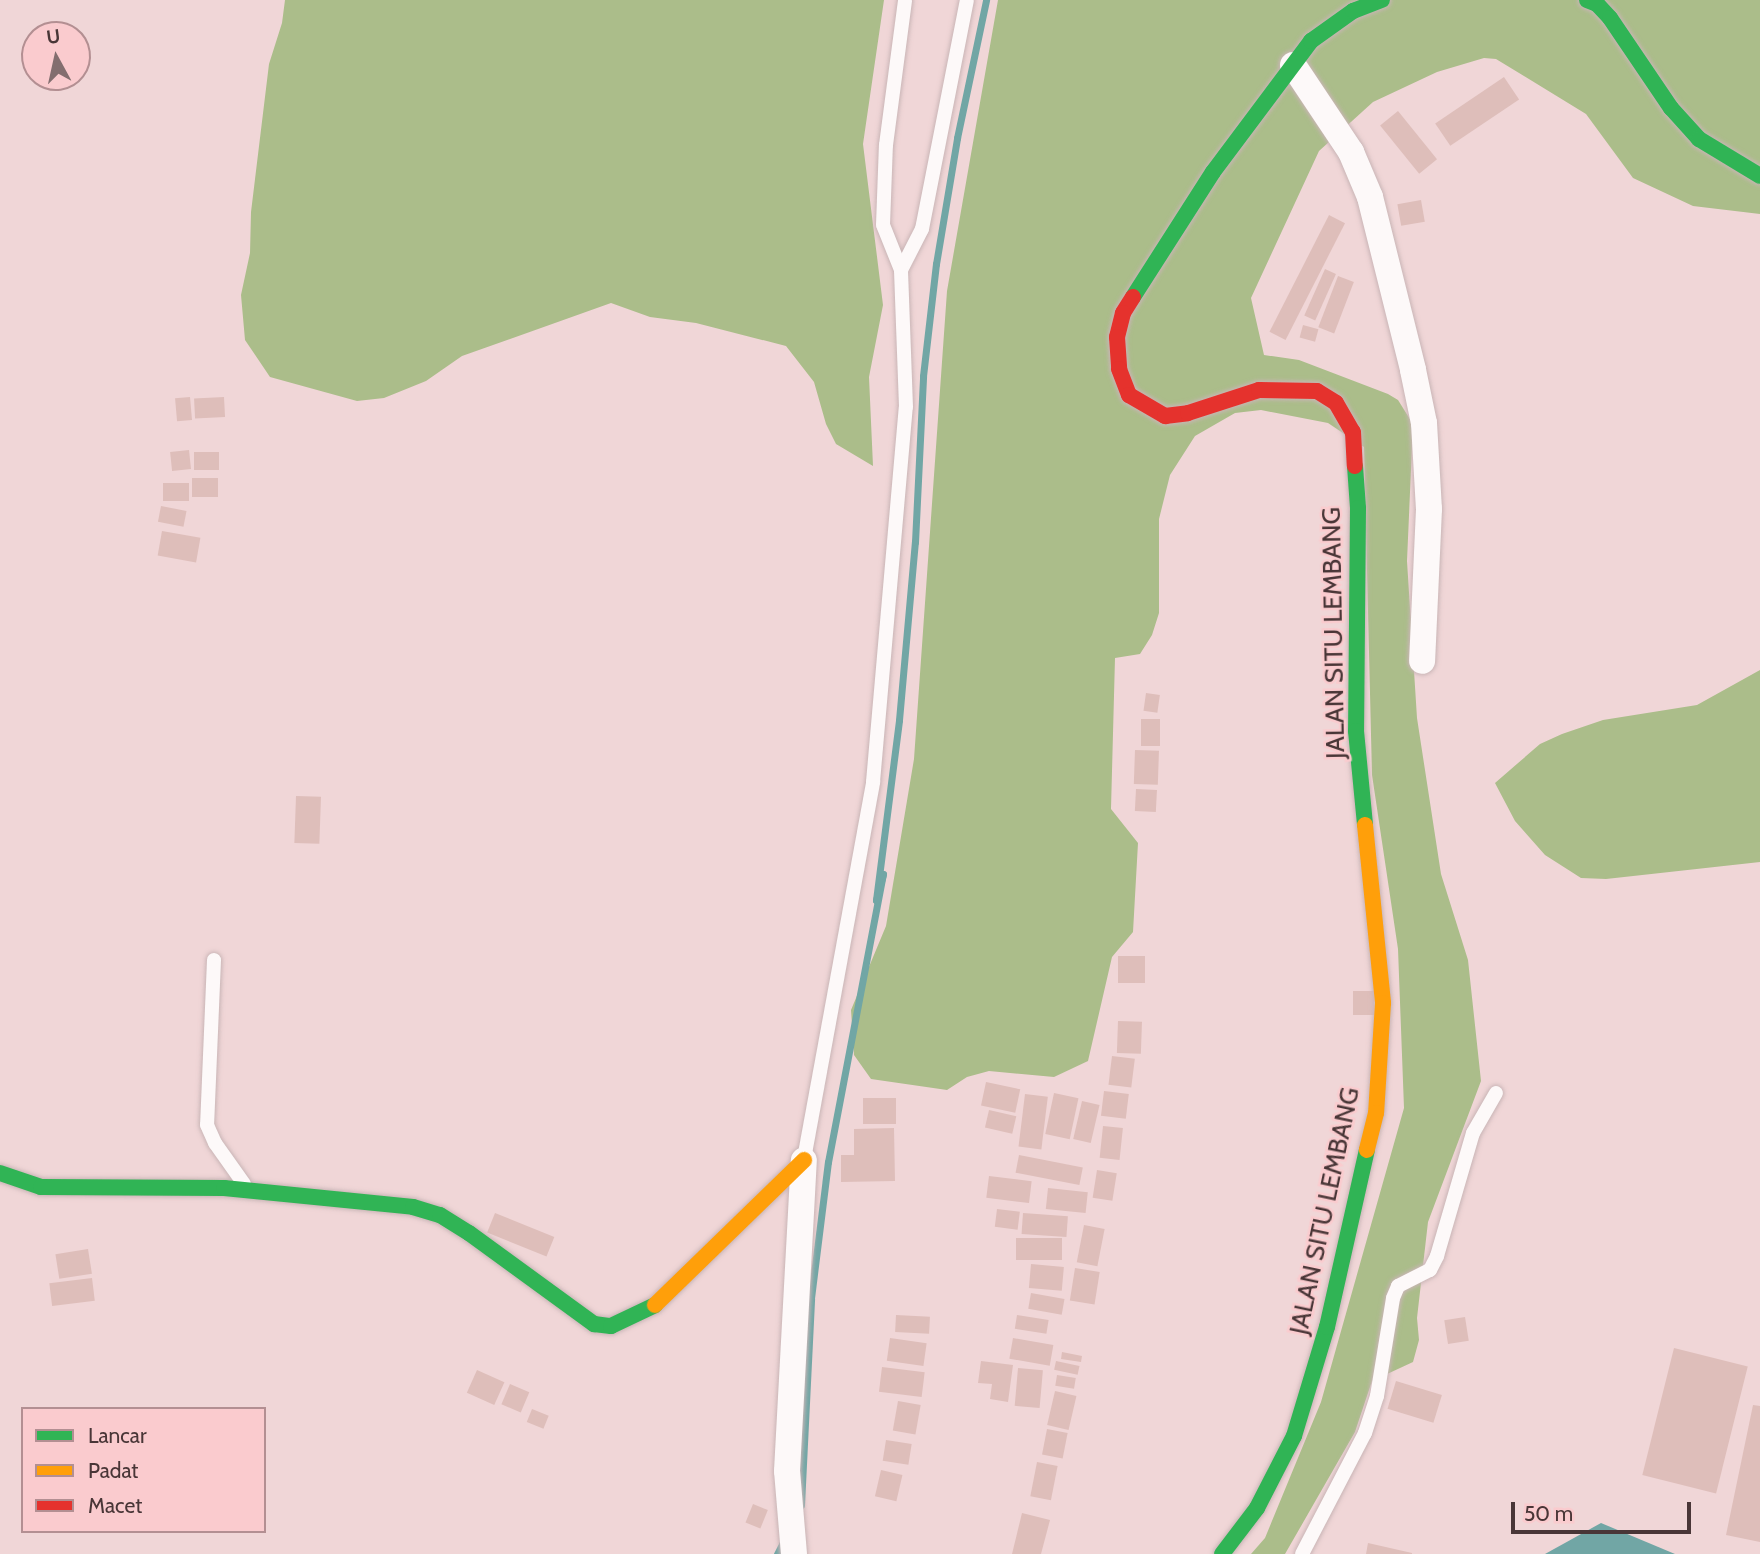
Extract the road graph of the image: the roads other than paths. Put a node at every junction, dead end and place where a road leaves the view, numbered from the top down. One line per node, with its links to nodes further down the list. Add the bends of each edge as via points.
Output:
1 (905, 0): 7 (lane, via 886,145 883,225)
2 (967, 0): 7 (lane, via 922,229)
3 (1382, 0): 5 (street, JALAN SITU LEMBANG, via 1332,24)
4 (1587, 0): 6 (street, via 1610,18 1671,108 1699,139)
5 (1293, 65): 8 (street, via 1351,152 1370,197 1413,370 1424,423 1429,509); 15 (street, JALAN SITU LEMBANG, via 1213,172 1123,313 1117,337 1119,369 1129,395 1150,410 1165,416 1259,390 1317,391 1336,402 1353,432 1358,508 1356,731 1383,1003 1376,1113 1327,1326 1294,1436 1257,1508)
6 (1760, 176)
7 (901, 270): 11 (lane, via 906,407 873,782)
8 (1422, 661)
9 (214, 960): 13 (lane, via 207,1125)
10 (1496, 1093): 16 (lane, via 1472,1133 1430,1270 1398,1286 1377,1396 1365,1433)
11 (804, 1160): 13 (street, via 651,1309 611,1326 594,1324 440,1215 413,1207); 14 (street, via 787,1471)
12 (0, 1173): 13 (street, via 52,1188)
13 (249, 1191)
14 (794, 1554)
15 (1222, 1554)
16 (1302, 1554)

